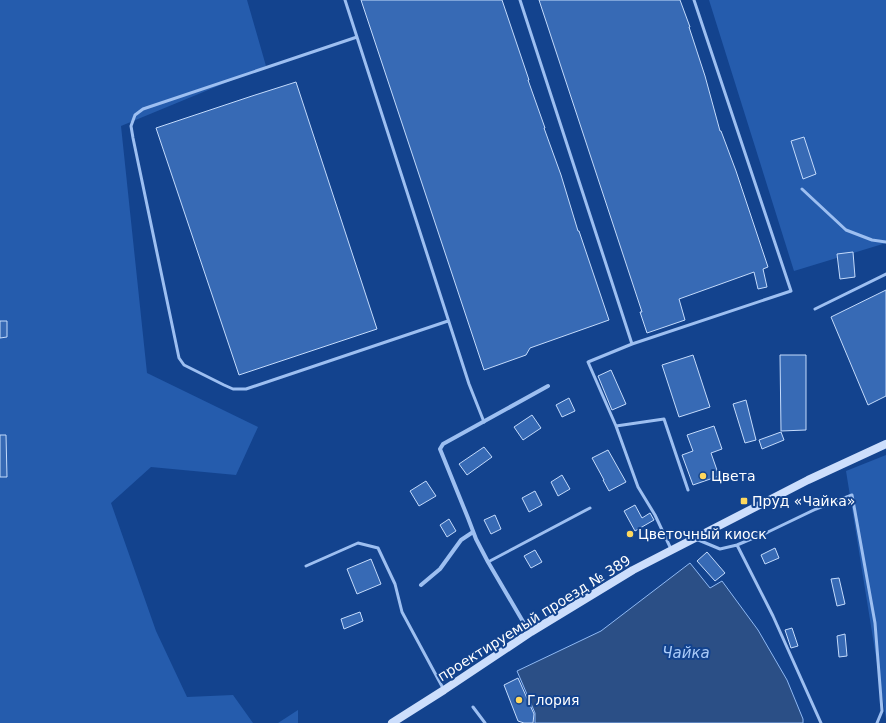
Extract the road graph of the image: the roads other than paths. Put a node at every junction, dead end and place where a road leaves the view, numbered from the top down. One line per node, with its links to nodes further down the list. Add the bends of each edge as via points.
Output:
1 (345, 0): 4 (lane)
2 (520, 0): 10 (lane)
3 (694, 0): 10 (lane, via 791,291)
4 (356, 37): 9 (lane); 9 (lane, via 144,109 135,115 131,126 133,138 179,358 184,365 232,389 246,389)
5 (802, 189): 6 (lane, via 846,230 872,240)
6 (886, 242)
7 (886, 274): 8 (lane)
8 (815, 308)
9 (448, 322): 12 (lane, via 468,384)
10 (632, 344): 13 (lane, via 588,362)
11 (548, 386): 12 (street)
12 (484, 422): 17 (street, via 443,444 440,449)
13 (616, 426): 15 (lane, via 664,419); 20 (lane, via 638,487)
14 (886, 444): 18 (main road, проектируемый проезд № 389, via 808,480)
15 (688, 490)
16 (590, 508): 21 (lane)
17 (473, 532): 21 (street); 23 (street, via 461,540 440,569)
18 (695, 538): 19 (lane, via 720,549); 20 (main road, проектируемый проезд № 389)
19 (737, 545): 29 (lane); 30 (lane, via 852,495 875,623 882,711)
20 (672, 550): 24 (main road, проектируемый проезд № 389, via 633,570)
21 (488, 562): 24 (street)
22 (306, 566): 25 (lane, via 358,543 378,548 395,584 402,612)
23 (421, 585)
24 (531, 632): 25 (main road, проектируемый проезд № 389)
25 (444, 690): 27 (main road, проектируемый проезд № 389)
26 (473, 707): 28 (lane)
27 (392, 723)
28 (485, 723)
29 (822, 723)
30 (878, 723)

